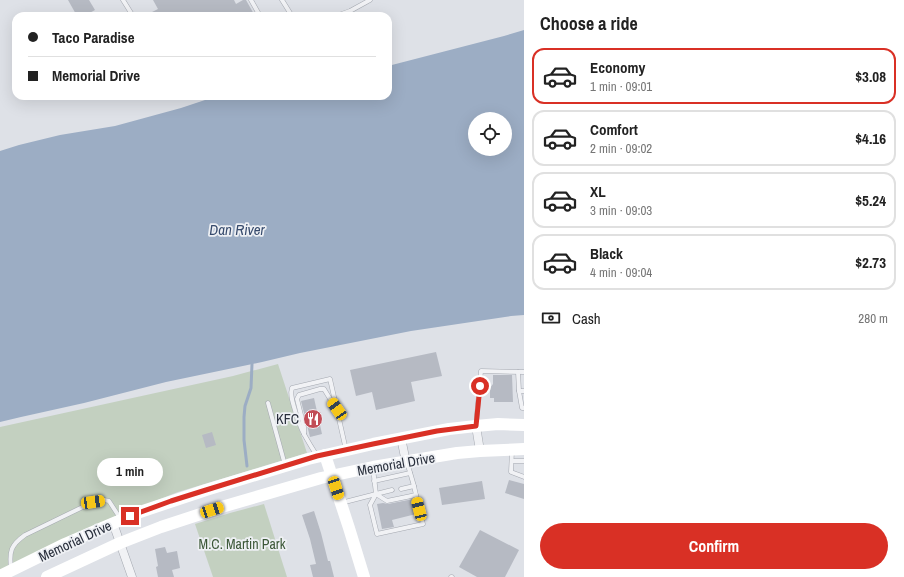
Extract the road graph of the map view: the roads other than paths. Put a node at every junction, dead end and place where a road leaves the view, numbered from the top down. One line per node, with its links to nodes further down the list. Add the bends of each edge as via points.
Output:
1 (123, 0): 5 (lane)
2 (252, 0): 6 (lane)
3 (282, 0): 7 (lane)
4 (370, 0): 8 (lane)
5 (130, 12)
6 (258, 12)
7 (290, 12)
8 (350, 12)
9 (518, 372): 10 (lane); 11 (lane); 17 (lane, via 481,370)
10 (524, 372)
11 (519, 391): 12 (lane); 14 (lane)
12 (524, 392)
13 (268, 404): 26 (lane)
14 (524, 408)
15 (337, 409): 18 (lane, via 324,389 299,395 297,399); 18 (lane, via 330,379 292,388 291,397); 21 (lane)
16 (524, 425): 17 (main road, Memorial Drive)
17 (476, 426): 19 (main road, Memorial Drive); 22 (street)
18 (304, 435): 23 (lane)
19 (400, 438): 21 (main road, Memorial Drive); 28 (street)
20 (518, 449): 22 (main road, Memorial Drive); 24 (lane)
21 (346, 450): 23 (main road, Memorial Drive)
22 (480, 451): 28 (main road, Memorial Drive, via 457,453)
23 (321, 455): 26 (main road, Memorial Drive); 29 (main road)
24 (512, 461): 25 (lane); 30 (lane, via 511,472)
25 (524, 461)
26 (285, 466): 38 (main road, Memorial Drive, via 199,492)
27 (373, 467): 28 (main road, Memorial Drive); 29 (main road, Memorial Drive); 31 (lane)
28 (408, 468): 31 (lane); 32 (lane)
29 (332, 476): 37 (main road); 39 (main road, Memorial Drive, via 218,508)
30 (524, 477)
31 (374, 481): 35 (lane)
32 (414, 486): 33 (lane); 36 (lane)
33 (401, 489)
34 (392, 490): 35 (lane)
35 (376, 494): 36 (lane, via 387,501); 36 (lane, via 370,505 377,534 423,524); 37 (lane)
36 (416, 495)
37 (341, 503): 44 (main road)
38 (117, 522): 39 (street); 40 (main road, Memorial Drive, via 65,544); 40 (lane, via 109,501 93,502 16,541 10,556)
39 (120, 543): 42 (main road, Memorial Drive); 43 (street)
40 (12, 571): 41 (main road, Memorial Drive)
41 (0, 576)
42 (47, 577)
43 (132, 577)
44 (364, 577)

